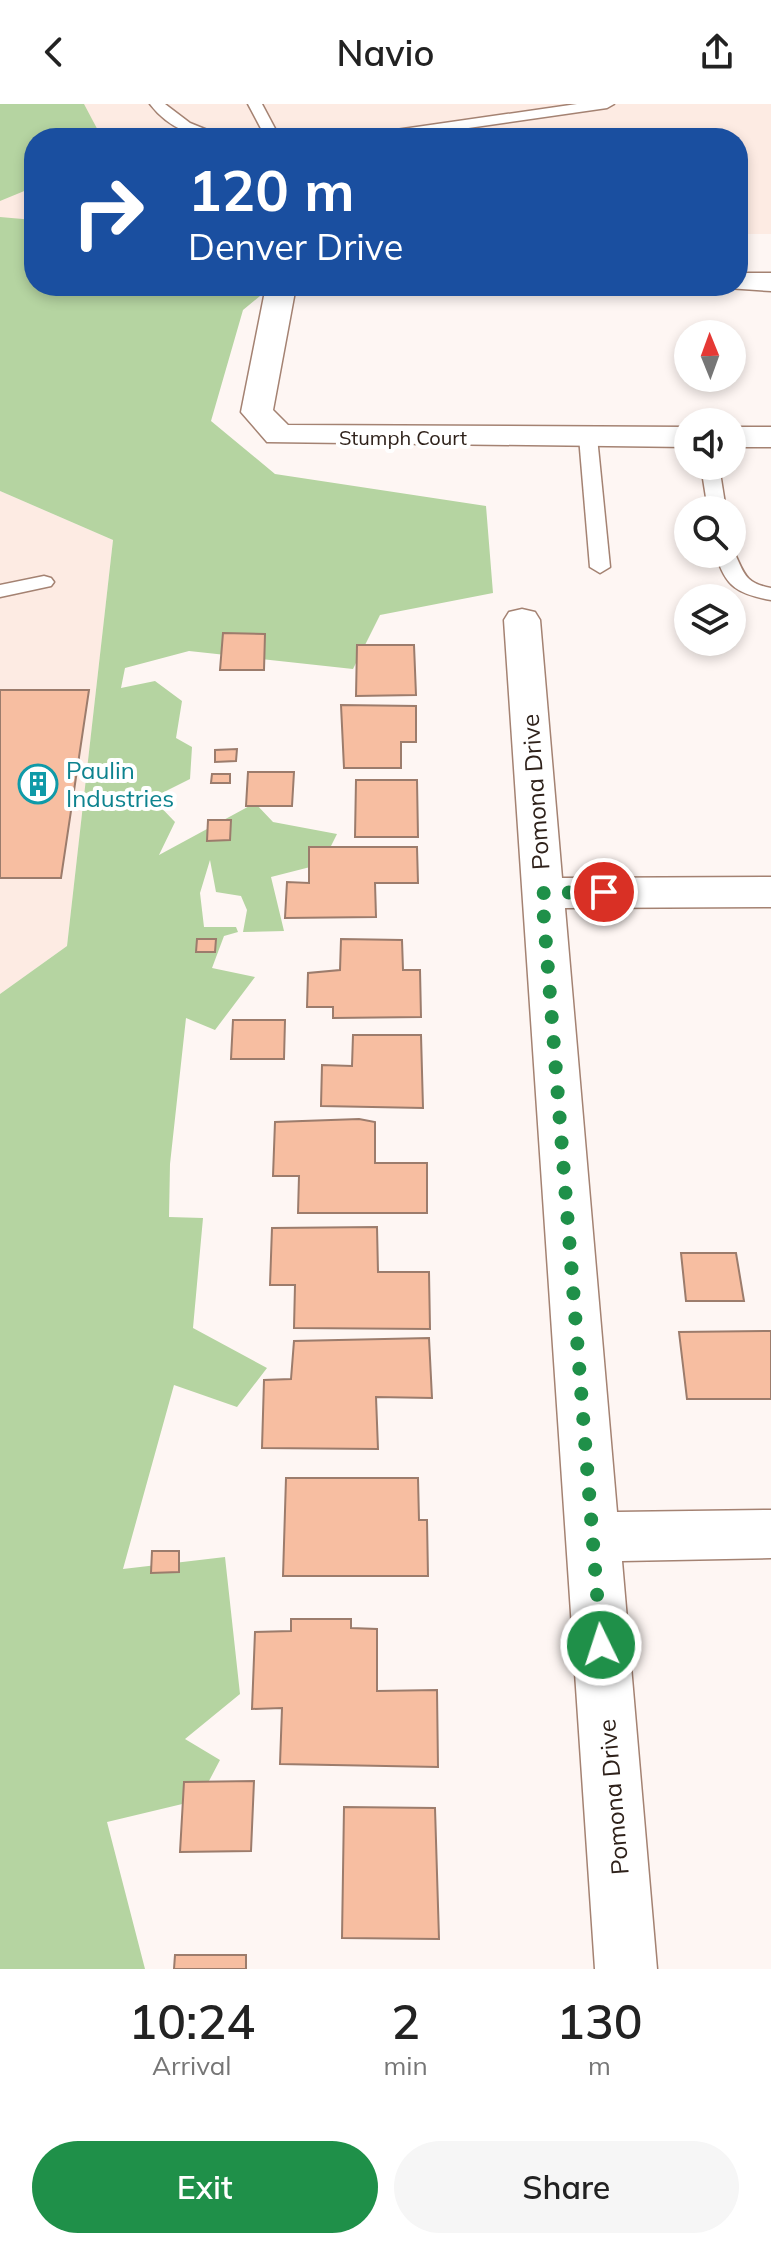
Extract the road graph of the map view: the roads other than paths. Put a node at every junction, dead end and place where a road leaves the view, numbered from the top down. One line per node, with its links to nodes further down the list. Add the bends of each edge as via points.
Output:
1 (157, 104): 4 (lane)
2 (255, 104): 5 (lane)
3 (607, 104): 6 (lane)
4 (190, 128)
5 (268, 128)
6 (438, 128)
7 (748, 282): 8 (street)
8 (771, 282)
9 (279, 296): 10 (street, Stumph Court, via 257,412 279,435)
10 (588, 437): 11 (street, Stumph Court); 14 (lane)
11 (674, 437)
12 (746, 437): 13 (street)
13 (771, 437)
14 (600, 567)
15 (730, 568): 18 (lane, via 732,576 754,591)
16 (44, 582): 17 (lane)
17 (0, 591)
18 (771, 594)
19 (522, 620): 21 (street, Pomona Drive)
20 (771, 892): 21 (street)
21 (542, 893): 23 (street, Pomona Drive)
22 (771, 1534): 23 (street)
23 (592, 1537): 24 (street, Pomona Drive)
24 (626, 1969)

